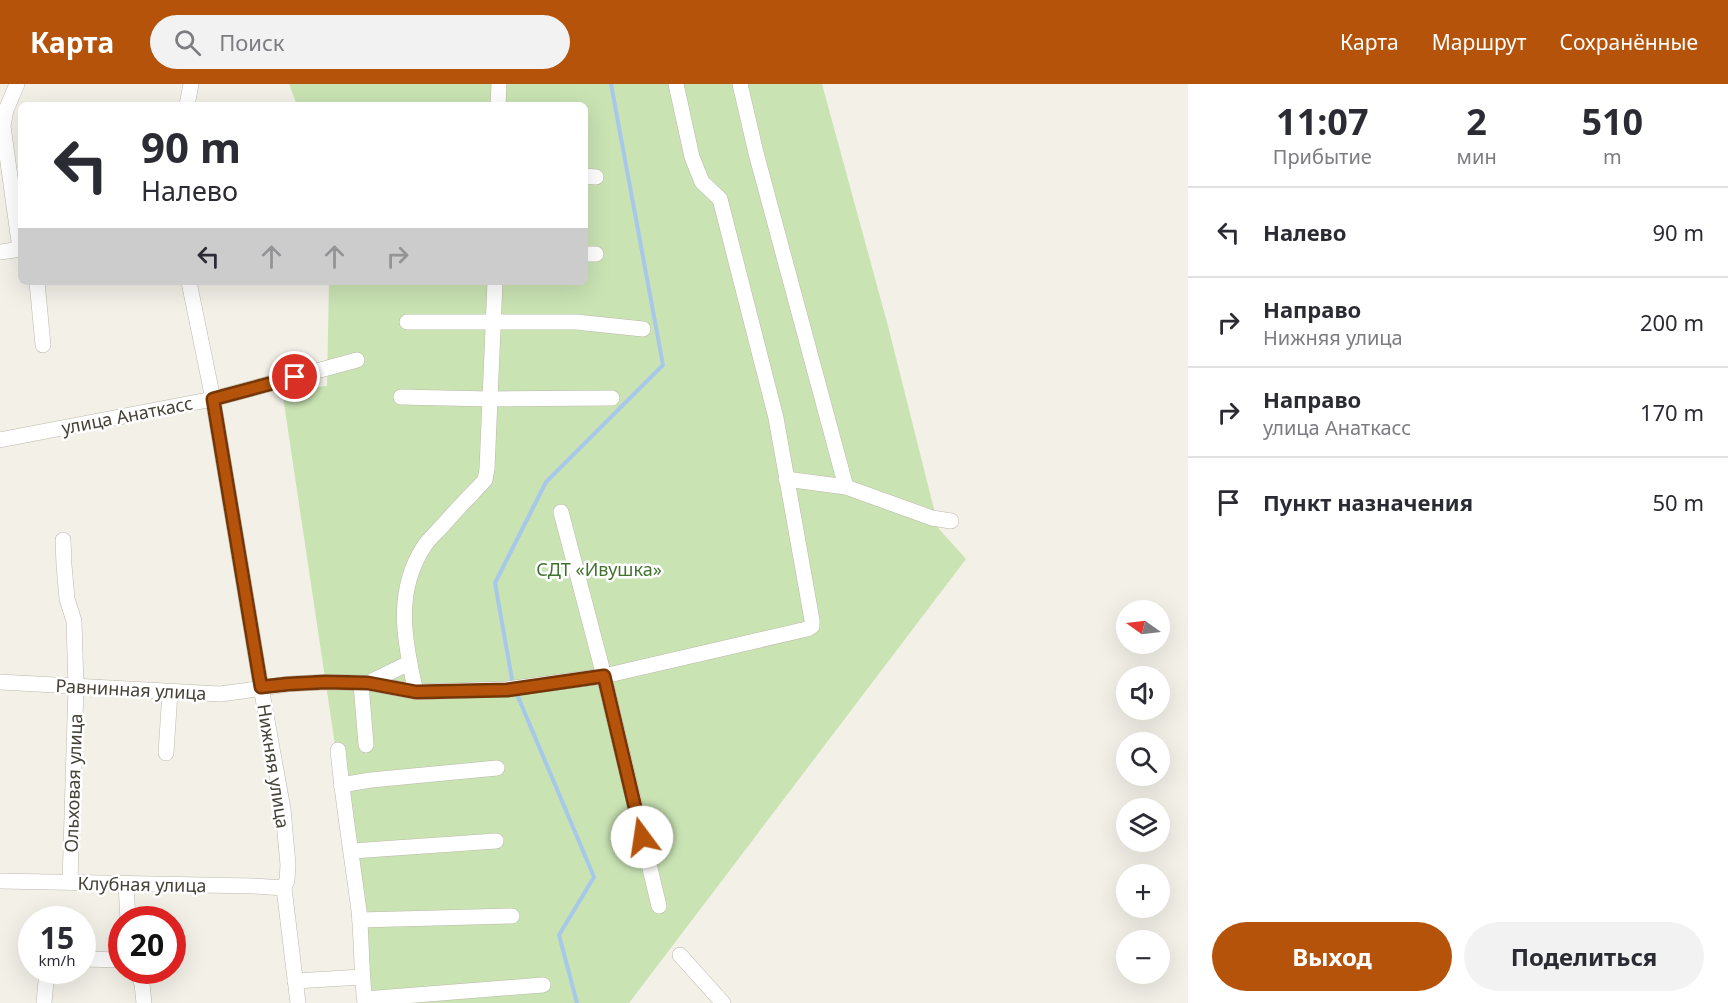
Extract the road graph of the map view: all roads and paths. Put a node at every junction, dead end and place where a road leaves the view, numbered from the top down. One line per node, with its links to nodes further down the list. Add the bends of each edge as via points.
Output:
1 (17, 84): 8 (street, via 3,126)
2 (191, 84): 6 (street)
3 (499, 84): 7 (street)
4 (676, 84): 24 (street, via 692,157 702,182 720,199 776,418)
5 (740, 84): 25 (street)
6 (188, 102)
7 (498, 102)
8 (18, 235)
9 (18, 249): 10 (street)
10 (0, 252)
11 (37, 285): 17 (street)
12 (190, 285): 21 (street, Нижняя улица)
13 (495, 285): 14 (street)
14 (494, 321): 15 (street); 16 (street, via 576,322); 22 (street)
15 (407, 322)
16 (643, 329)
17 (43, 345)
18 (357, 360): 21 (street, улица Анаткасс)
19 (401, 397): 22 (street)
20 (612, 398): 22 (street)
21 (213, 399): 23 (street, улица Анаткасс); 34 (street, Нижняя улица)
22 (490, 399): 29 (street, via 484,480 426,543 408,584 404,619)
23 (0, 440)
24 (786, 479): 25 (street); 30 (street, Равнинная улица, via 812,626)
25 (846, 487): 27 (street, via 932,518)
26 (561, 512): 30 (street)
27 (951, 520)
28 (63, 540): 33 (street, Ольховая улица, via 74,621)
29 (410, 663): 32 (street); 36 (street)
30 (604, 676): 36 (street, Равнинная улица, via 514,689); 49 (street)
31 (0, 682): 33 (street, Равнинная улица)
32 (364, 683): 34 (street, Равнинная улица); 36 (street, Равнинная улица); 37 (street)
33 (76, 686): 35 (street, Равнинная улица); 45 (street, Ольховая улица)
34 (261, 687): 35 (street, Равнинная улица, via 220,694); 47 (street, Нижняя улица, via 283,809 288,865)
35 (170, 692): 39 (street)
36 (416, 692)
37 (366, 745)
38 (338, 750): 41 (street)
39 (166, 753)
40 (497, 768): 41 (street)
41 (341, 785): 43 (street)
42 (496, 841): 43 (street)
43 (352, 851): 51 (street)
44 (0, 881): 45 (street, Клубная улица)
45 (70, 882): 46 (street, Клубная улица)
46 (126, 884): 47 (street, Клубная улица); 48 (street)
47 (284, 888): 54 (street, Нижняя улица)
48 (127, 906)
49 (659, 906)
50 (512, 916): 51 (street)
51 (360, 920): 53 (street)
52 (680, 955): 62 (street)
53 (362, 977): 54 (street); 58 (street)
54 (295, 981): 61 (street, Нижняя улица)
55 (45, 984): 59 (street)
56 (142, 984): 60 (street)
57 (543, 985): 58 (street)
58 (365, 1001)
59 (44, 1003)
60 (144, 1003)
61 (298, 1003)
62 (723, 1003)

